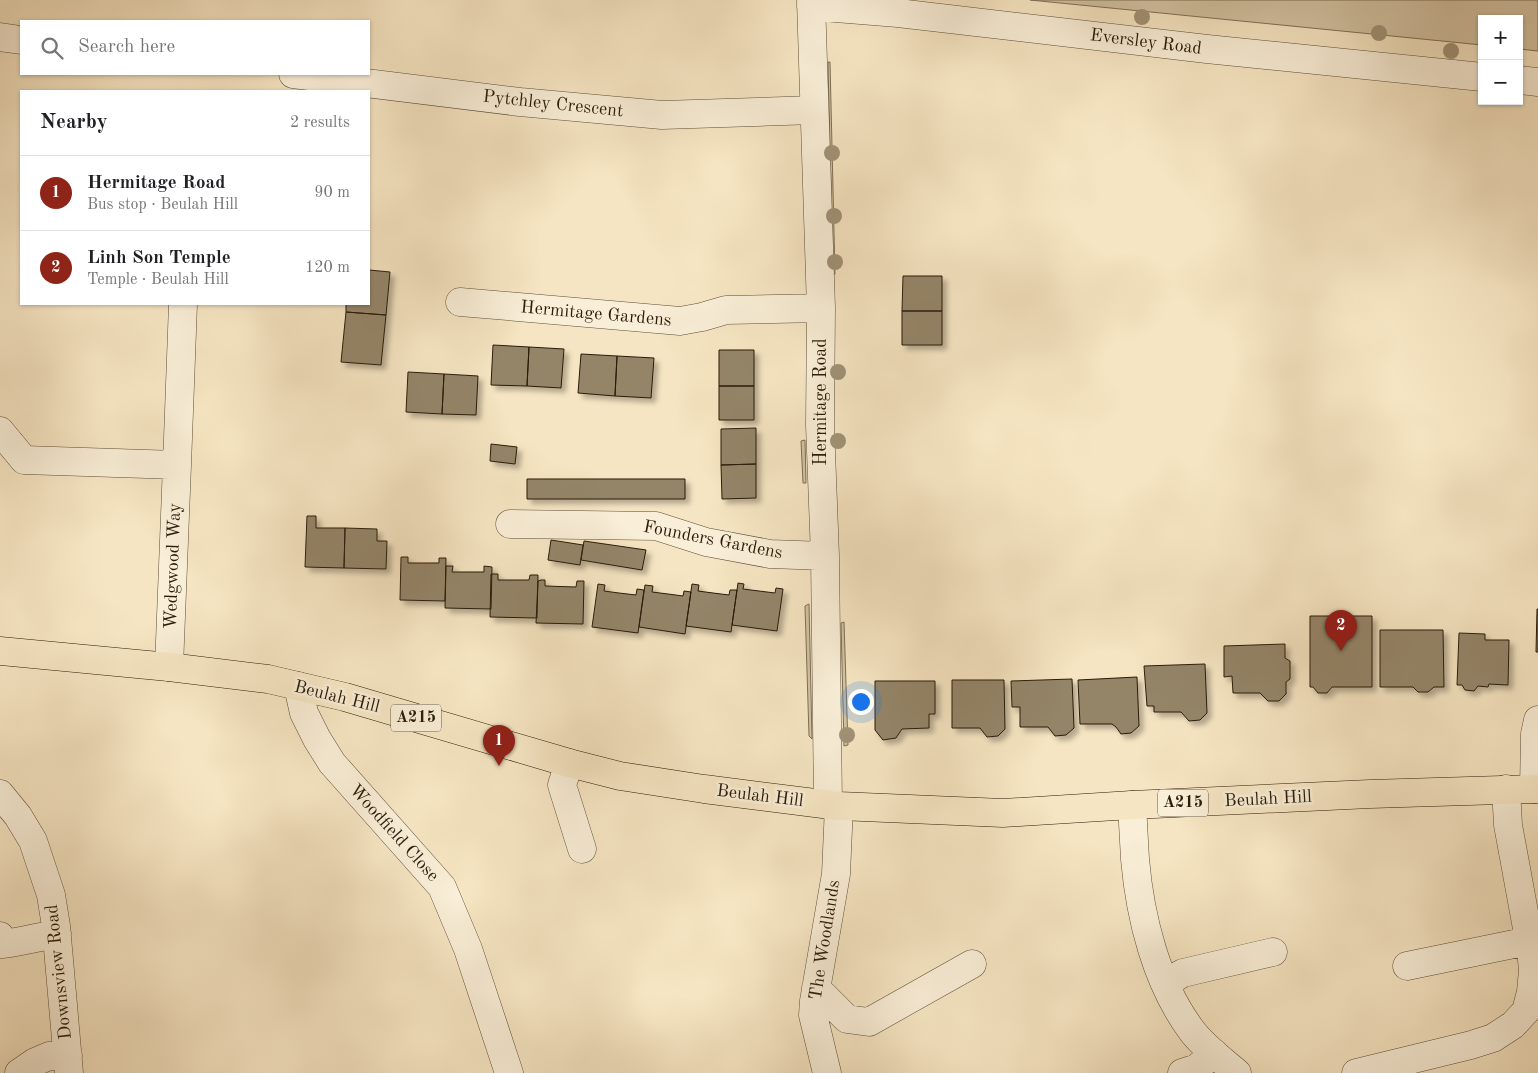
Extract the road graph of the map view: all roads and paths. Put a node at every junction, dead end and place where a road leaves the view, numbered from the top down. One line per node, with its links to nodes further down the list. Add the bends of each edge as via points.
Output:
1 (811, 3): 5 (street, Eversley Road); 8 (street, Hermitage Road)
2 (0, 37): 3 (street)
3 (20, 40)
4 (301, 75): 8 (street, Pytchley Crescent, via 520,102 662,115)
5 (1478, 77)
6 (1523, 80): 7 (street)
7 (1538, 82)
8 (814, 110): 11 (street, Hermitage Road)
9 (460, 302): 11 (street, Hermitage Gardens, via 680,321 726,310)
10 (184, 305): 14 (street, Wedgwood Way)
11 (821, 308): 16 (street, Hermitage Road, via 820,425)
12 (0, 431): 13 (street)
13 (12, 460): 14 (street)
14 (177, 465): 18 (street, Wedgwood Way)
15 (510, 524): 16 (street, Founders Gardens, via 656,526 706,542 770,554)
16 (825, 556): 25 (street, Hermitage Road)
17 (0, 651): 18 (main road, Beulah Hill / A215)
18 (169, 666): 19 (main road, Beulah Hill / A215)
19 (298, 686): 21 (main road, Beulah Hill / A215); 39 (street, Woodfield Close, via 304,713 332,763 442,887 468,949)
20 (1538, 720): 22 (street, Beulah Hill, via 1535,734)
21 (570, 763): 25 (main road, Beulah Hill / A215, via 629,778); 27 (street, via 562,785)
22 (1536, 788): 23 (main road, Beulah Hill / A215)
23 (1506, 789): 26 (main road, Beulah Hill / A215); 30 (street, via 1508,825)
24 (0, 794): 28 (street, Downsview Road, via 33,841 51,895)
25 (834, 805): 26 (main road, Beulah Hill / A215, via 1003,813); 35 (street, The Woodlands, via 836,874)
26 (1132, 805): 34 (street, via 1135,860 1143,912)
27 (582, 849)
28 (57, 934): 29 (street, via 2,944); 37 (street, Downsview Road)
29 (0, 936)
30 (1534, 940): 33 (street); 43 (street, via 1531,992 1526,1011 1514,1025 1493,1038 1471,1045)
31 (1273, 952): 34 (street, via 1182,973)
32 (972, 964): 35 (street, via 869,1022 847,1019)
33 (1407, 966)
34 (1165, 983): 36 (street, via 1193,1032)
35 (816, 988): 40 (street, The Woodlands, via 813,1016)
36 (1214, 1053): 41 (street, via 1197,1068); 42 (street)
37 (69, 1065): 38 (street, via 49,1056)
38 (19, 1073)
39 (509, 1073)
40 (827, 1073)
41 (1182, 1073)
42 (1237, 1073)
43 (1356, 1073)

